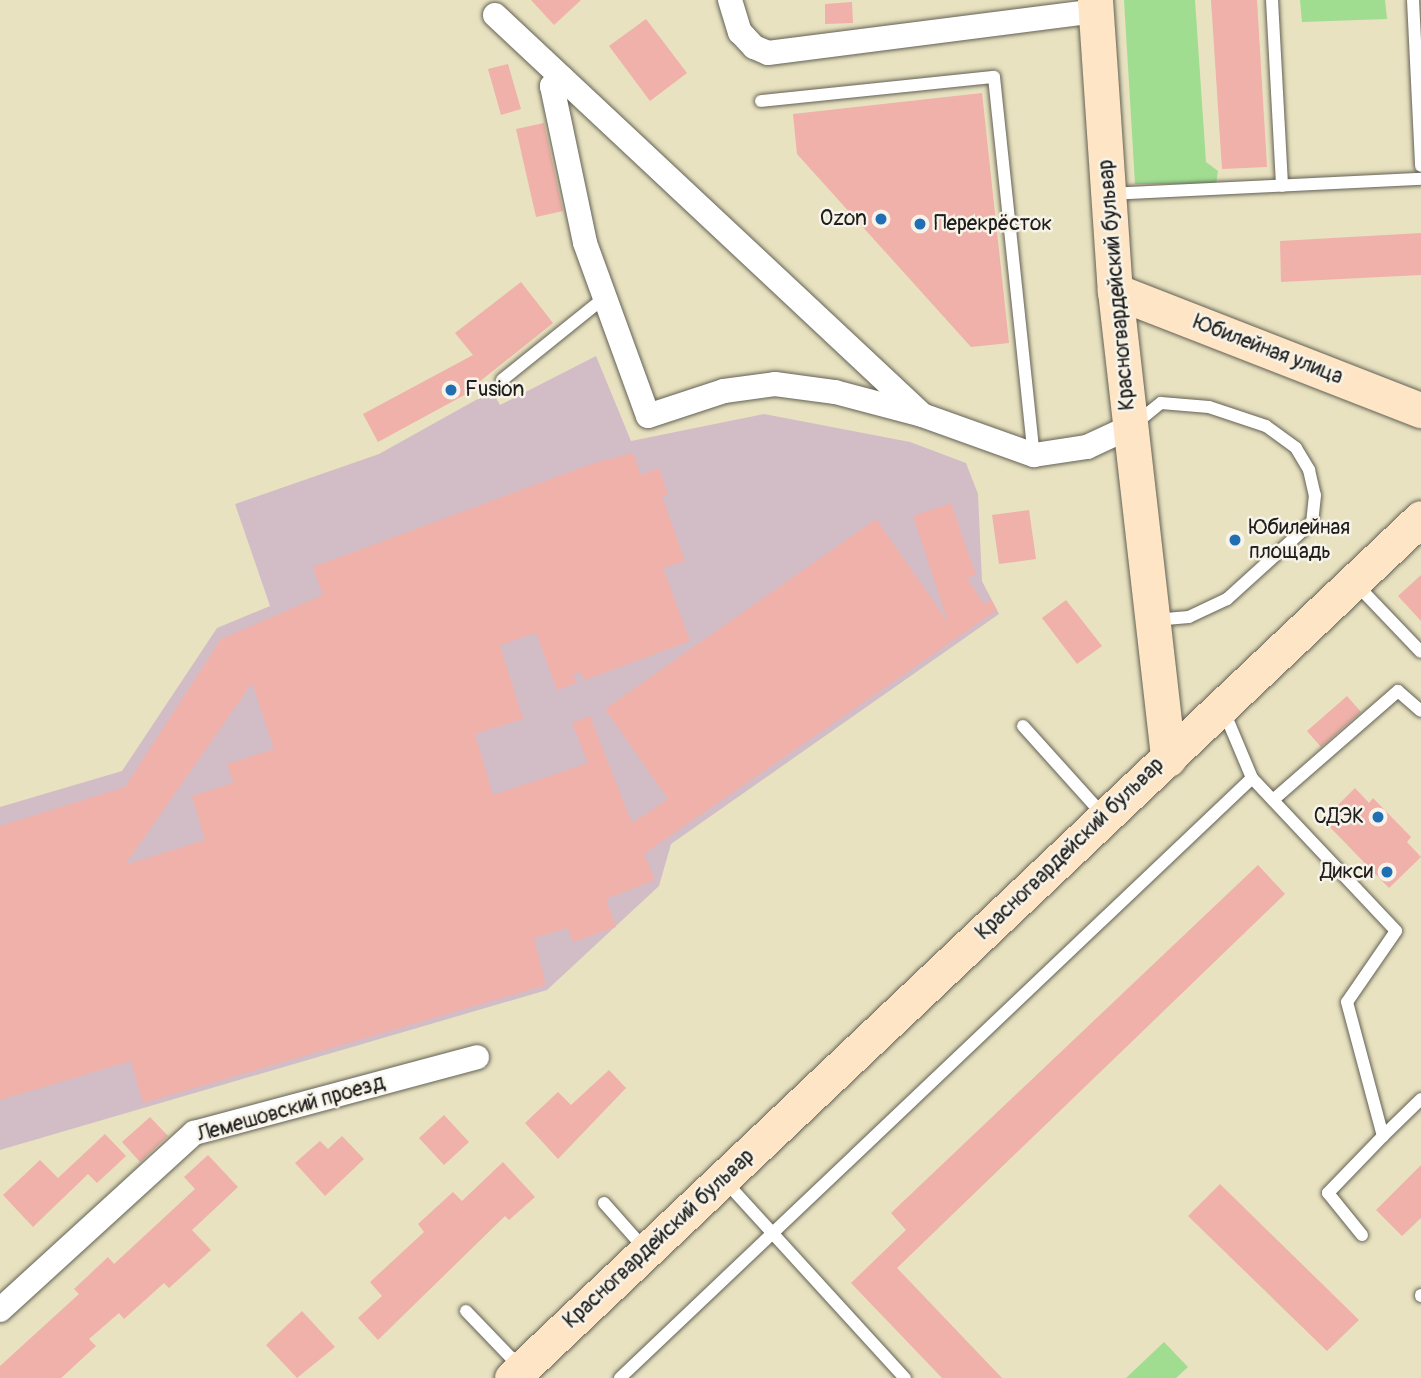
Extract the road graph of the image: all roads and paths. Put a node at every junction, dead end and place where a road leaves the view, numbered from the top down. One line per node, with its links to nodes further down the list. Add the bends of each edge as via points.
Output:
1 (730, 0): 4 (street, via 740,32 754,47 768,53)
2 (1272, 0): 10 (lane)
3 (1413, 0): 8 (lane)
4 (1095, 6): 11 (street, Красногвардейский бульвар)
5 (495, 15): 6 (street)
6 (562, 78): 13 (street, via 552,86 585,243); 16 (street)
7 (761, 101): 18 (lane, via 994,77)
8 (1421, 166)
9 (1421, 179): 10 (lane)
10 (1282, 186): 11 (lane)
11 (1108, 194): 12 (street, Красногвардейский бульвар)
12 (1115, 291): 15 (street, Юбилейная улица); 17 (street, Красногвардейский бульвар)
13 (604, 298): 14 (lane); 16 (street, via 648,416 724,391 775,384 835,392)
14 (502, 380)
15 (1421, 410)
16 (922, 415): 18 (street)
17 (1130, 428): 18 (street, via 1087,447); 21 (street, Красногвардейский бульвар); 21 (lane, via 1161,403 1209,407 1266,426 1296,448 1309,470 1315,495 1312,522 1227,599 1189,617)
18 (1034, 455)
19 (1421, 518): 20 (street)
20 (1354, 583): 22 (lane); 23 (street)
21 (1154, 620): 26 (street, Красногвардейский бульвар)
22 (1421, 652)
23 (1223, 709): 26 (street); 27 (lane)
24 (1421, 711): 28 (lane, via 1398,691)
25 (1023, 726): 29 (lane)
26 (1168, 759): 29 (street, Красногвардейский бульвар)
27 (1252, 778): 28 (lane); 35 (lane)
28 (1273, 800): 32 (lane, via 1396,931 1347,1002)
29 (1105, 818): 33 (street, Красногвардейский бульвар)
30 (477, 1057): 38 (street, Лемешовский проезд, via 194,1133)
31 (1421, 1098): 32 (lane)
32 (1383, 1136): 36 (lane, via 1328,1192)
33 (723, 1179): 35 (lane); 37 (street, Красногвардейский бульвар)
34 (604, 1203): 37 (lane)
35 (772, 1233): 41 (lane); 42 (lane)
36 (1362, 1235)
37 (647, 1251): 40 (street, Красногвардейский бульвар)
38 (0, 1310)
39 (466, 1311): 40 (lane)
40 (517, 1374)
41 (620, 1378)
42 (905, 1378)

